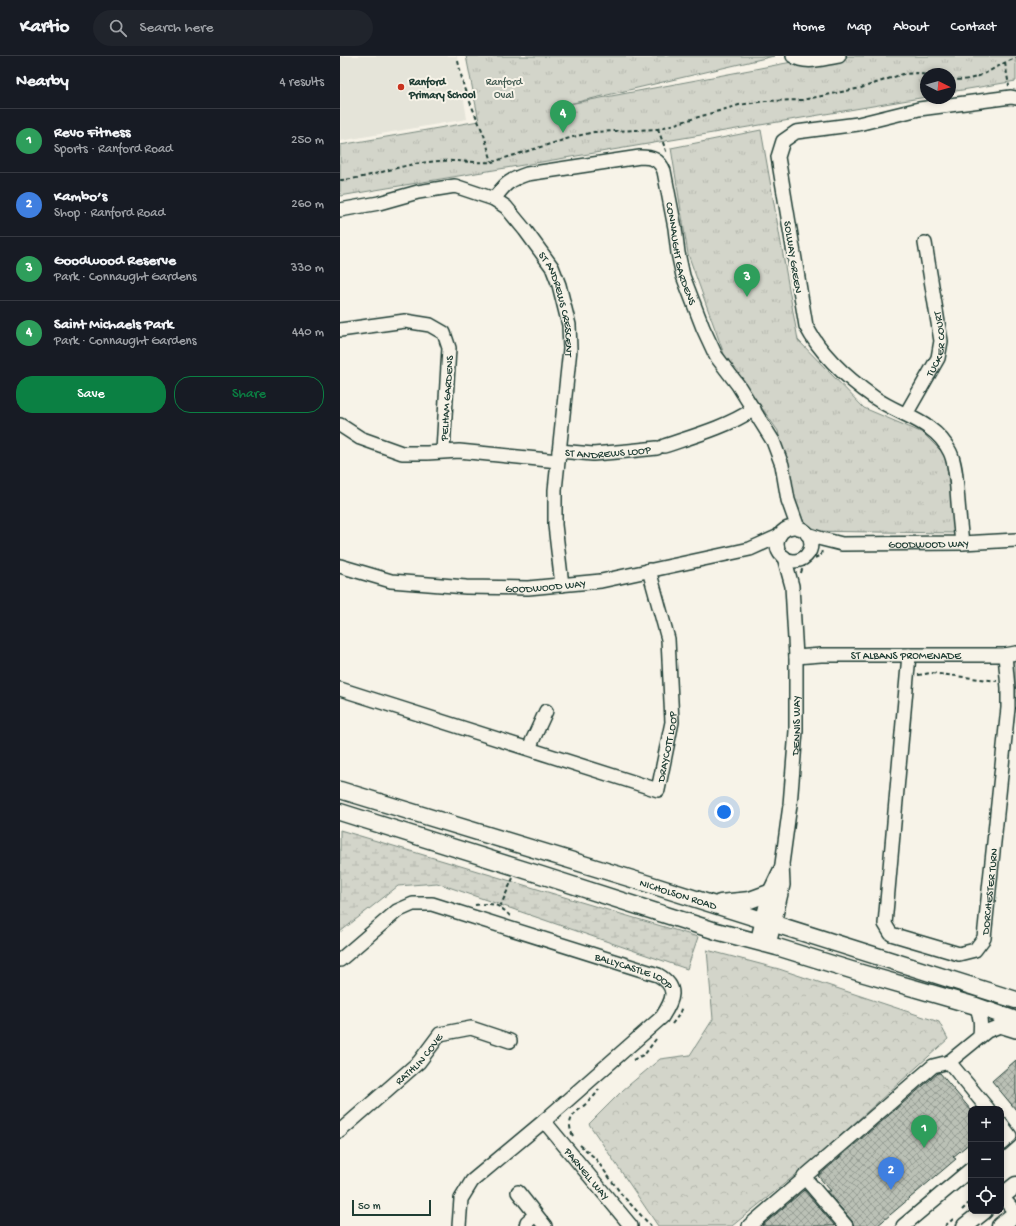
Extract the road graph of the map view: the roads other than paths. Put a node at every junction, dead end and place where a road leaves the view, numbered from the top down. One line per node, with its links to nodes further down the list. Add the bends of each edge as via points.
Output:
1 (793, 56): 2 (street, via 806,61)
2 (839, 56)
3 (1014, 97): 9 (street, SOLWAY GREEN, via 919,109 858,124 796,132 783,141 779,152 806,326 814,340 842,370 876,398)
4 (494, 199): 5 (street, ST ANDREWS CRESCENT, via 455,186); 8 (street, CONNAUGHT GARDENS, via 512,179 527,174 640,156 655,159 664,171 683,276 703,328 716,356); 12 (street, ST ANDREWS CRESCENT, via 506,207 536,245 552,267 561,291 569,325 570,349)
5 (340, 210)
6 (926, 243): 9 (street, TUCKER COURT, via 941,341 938,358)
7 (340, 330): 11 (street, PELHAM GARDENS, via 405,320 430,325 444,333 449,348)
8 (754, 409): 12 (street, ST ANDREWS LOOP, via 723,426 660,447); 13 (street, CONNAUGHT GARDENS, via 773,441 782,465)
9 (906, 414): 17 (street, SOLWAY GREEN, via 932,429 951,453)
10 (340, 425): 11 (street, PELHAM GARDENS, via 360,438 402,453)
11 (443, 452): 12 (street, PELHAM GARDENS)
12 (558, 456): 25 (street, ST ANDREWS CRESCENT, via 555,525)
13 (788, 500): 14 (street, CONNAUGHT GARDENS); 15 (street, CONNAUGHT GARDENS)
14 (803, 531): 15 (street, GOODWOOD WAY, via 792,527); 18 (street, GOODWOOD WAY); 21 (street, via 810,541)
15 (780, 534): 19 (street, GOODWOOD WAY); 20 (street, via 777,545)
16 (1016, 540): 17 (street, GOODWOOD WAY)
17 (962, 543): 18 (street, GOODWOOD WAY)
18 (822, 544): 21 (street, GOODWOOD WAY)
19 (750, 549): 20 (street, GOODWOOD WAY); 23 (street, GOODWOOD WAY)
20 (782, 555): 21 (street, GOODWOOD WAY, via 794,561); 24 (street, DENNIS WAY)
21 (805, 556): 24 (street, DENNIS WAY)
22 (340, 566): 25 (street, GOODWOOD WAY, via 391,581 466,587 528,588)
23 (649, 570): 25 (street, GOODWOOD WAY); 32 (street, DRAYCOTT LOOP, via 668,639 672,722 658,790)
24 (797, 581): 28 (street, DENNIS WAY)
25 (562, 585)
26 (1010, 654): 27 (street, ST ALBANS PROMENADE); 30 (street, DORCHESTER TURN, via 1008,681)
27 (909, 655): 28 (street, ST ALBANS PROMENADE); 30 (street, DORCHESTER TURN, via 885,924 891,934 960,954 975,950 984,938)
28 (796, 657): 35 (street, DENNIS WAY, via 796,731)
29 (340, 689): 32 (street, DRAYCOTT LOOP)
30 (1012, 708)
31 (546, 711): 32 (street)
32 (529, 748)
33 (340, 790): 37 (main road, NICHOLSON ROAD)
34 (340, 812): 39 (main road, NICHOLSON ROAD, via 716,931)
35 (782, 864): 36 (street, DENNIS WAY); 38 (street, DENNIS WAY, via 783,885)
36 (769, 893): 37 (main road, via 750,900); 38 (street, DENNIS WAY)
37 (710, 904): 38 (main road, NICHOLSON ROAD)
38 (768, 922): 39 (street, DENNIS WAY); 41 (main road, NICHOLSON ROAD)
39 (763, 943): 42 (main road, NICHOLSON ROAD)
40 (340, 960): 49 (street, BALLYCASTLE LOOP, via 397,911 413,904 432,904 667,980 672,997 662,1017)
41 (1016, 1000)
42 (976, 1006): 43 (main road, NICHOLSON ROAD); 45 (street, via 980,1015)
43 (1016, 1020)
44 (1016, 1031): 45 (street, via 1000,1026)
45 (980, 1036): 47 (street)
46 (510, 1041): 51 (street, RATHLIN COVE, via 472,1028 440,1034 419,1062)
47 (949, 1062): 48 (street); 54 (street, via 933,1066)
48 (986, 1106)
49 (544, 1121): 62 (street, PARNELL WAY); 63 (street, BALLYCASTLE LOOP, via 472,1181 461,1199)
50 (1004, 1128): 52 (street, via 1010,1136)
51 (340, 1131)
52 (1004, 1141)
53 (968, 1173): 68 (street)
54 (805, 1178): 66 (street); 67 (street)
55 (1016, 1185): 57 (main road)
56 (518, 1192): 60 (street)
57 (1004, 1195)
58 (1004, 1205): 61 (street)
59 (980, 1214): 69 (main road)
60 (535, 1215): 64 (street); 65 (street)
61 (1008, 1216)
62 (623, 1223)
63 (459, 1226)
64 (526, 1226)
65 (545, 1226)
66 (749, 1226)
67 (846, 1226)
68 (903, 1226)
69 (965, 1226)

